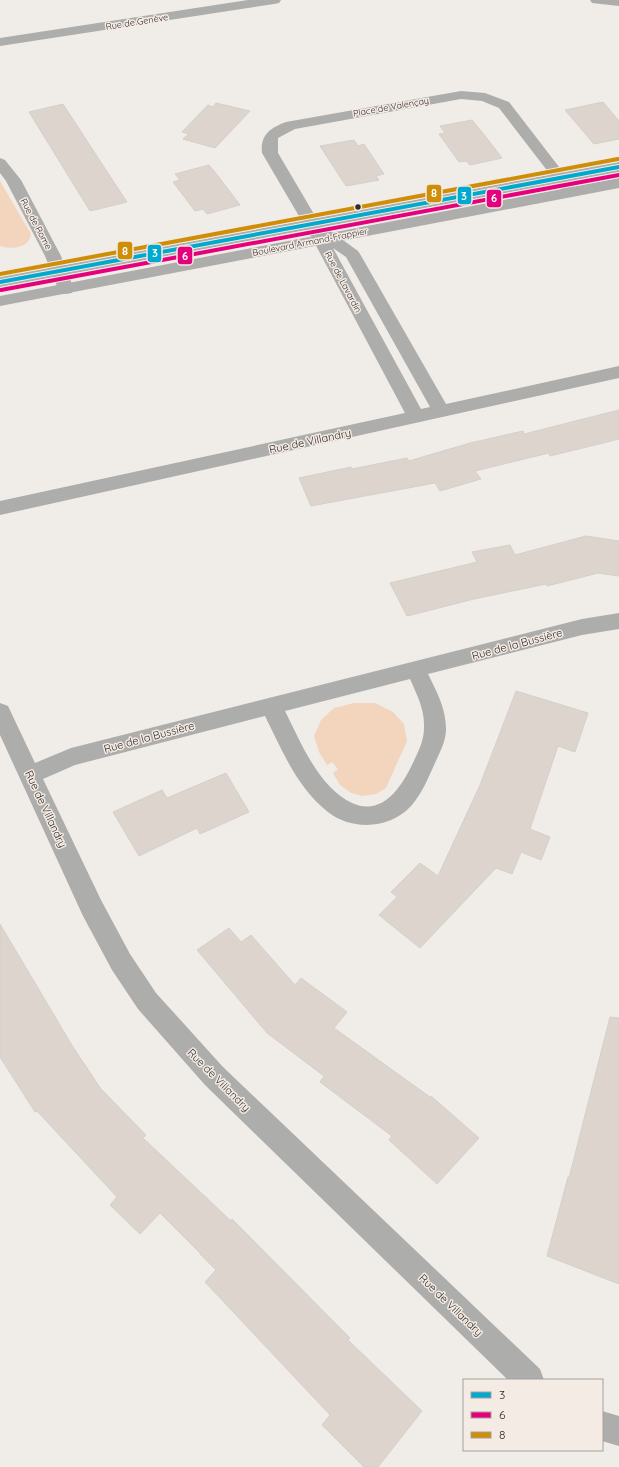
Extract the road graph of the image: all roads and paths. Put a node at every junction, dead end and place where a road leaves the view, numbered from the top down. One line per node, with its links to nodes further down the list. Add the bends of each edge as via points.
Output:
1 (274, 0): 4 (street, Rue de Genève)
2 (597, 0): 3 (street)
3 (619, 2)
4 (0, 42)
5 (0, 163): 12 (street, Rue de Rome, via 13,180)
6 (619, 167): 7 (street, Boulevard Armand-Frappier)
7 (560, 178): 9 (street, Place de Valençay); 10 (street, Boulevard Armand-Frappier); 10 (street, Place de Valençay, via 504,105 485,97 461,95 291,125 270,136 268,145 270,153)
8 (619, 183): 9 (street, Boulevard Armand-Frappier)
9 (571, 192): 11 (street, Boulevard Armand-Frappier)
10 (312, 224): 11 (street, Rue de Lavardin); 12 (street, Boulevard Armand-Frappier)
11 (326, 239): 14 (street, Boulevard Armand-Frappier); 17 (street, Rue de Lavardin, via 352,254); 18 (street, Rue de Lavardin)
12 (59, 272): 13 (street, Boulevard Armand-Frappier); 14 (street, Rue de Rome)
13 (0, 282)
14 (66, 289): 15 (street, Boulevard Armand-Frappier)
15 (0, 301)
16 (619, 372): 17 (street, Rue de Villandry)
17 (442, 412): 18 (street, Rue de Villandry)
18 (416, 417): 19 (street, Rue de Villandry)
19 (0, 508)
20 (619, 621): 21 (street, Rue de la Bussière, via 582,627)
21 (416, 670): 22 (street, Rue de la Bussière); 22 (street, via 430,698 435,716 435,730 430,749 409,793 394,808 377,815 363,816 350,813 338,807 316,786 298,759)
22 (271, 706): 24 (street, Rue de la Bussière, via 71,758)
23 (0, 712): 24 (street, Rue de Villandry)
24 (30, 775): 25 (street, Rue de Villandry, via 92,908 120,962 147,1001 214,1076)
25 (528, 1379)
26 (603, 1426): 27 (street)
27 (619, 1431)

